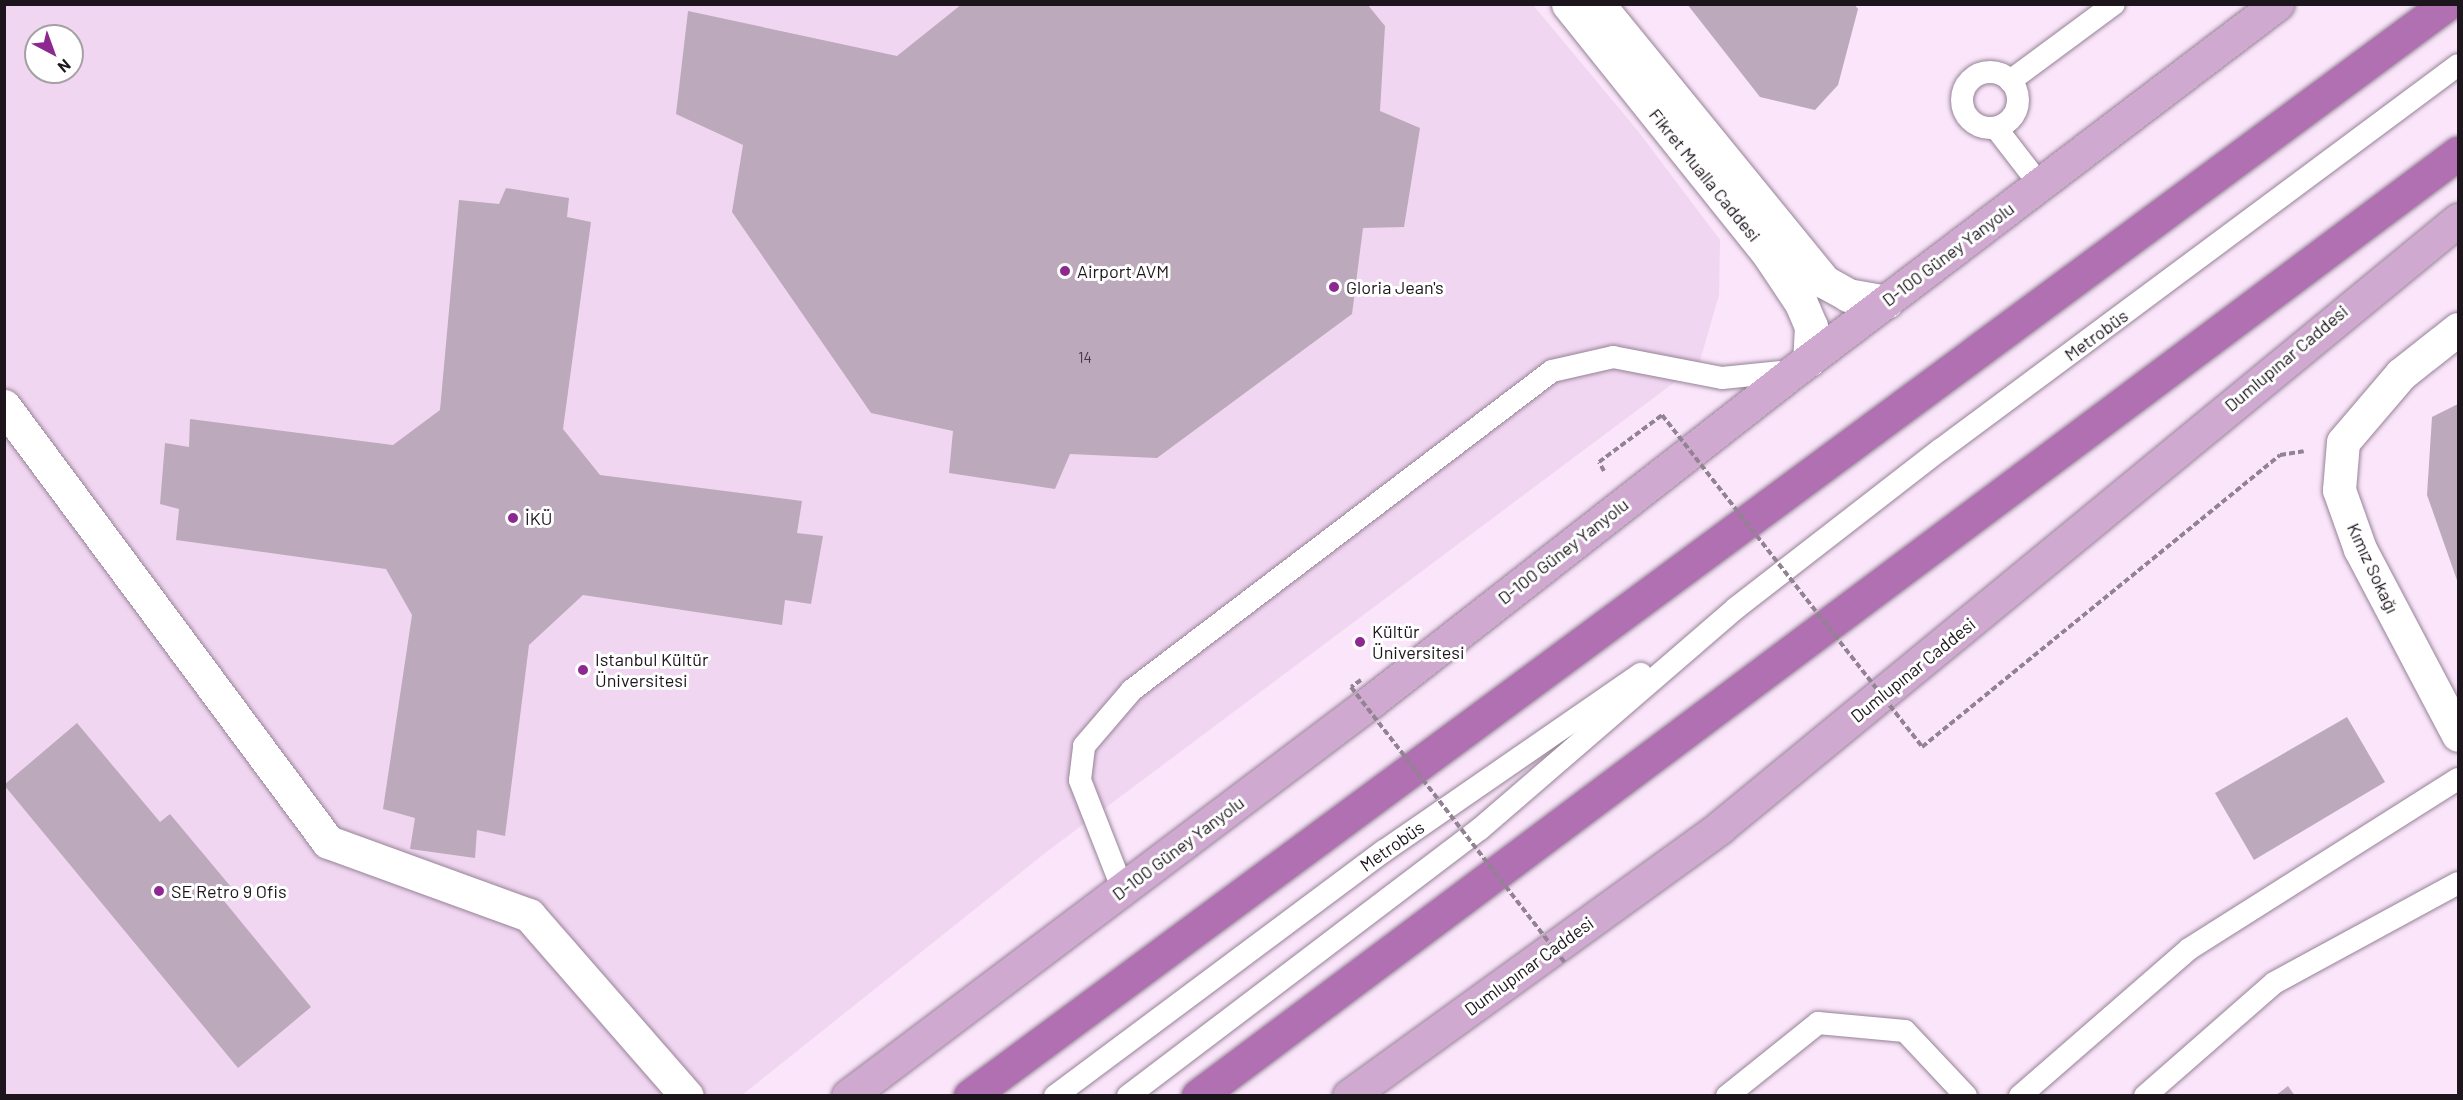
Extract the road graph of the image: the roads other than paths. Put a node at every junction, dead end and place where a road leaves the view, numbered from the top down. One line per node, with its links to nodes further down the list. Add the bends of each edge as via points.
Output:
1 (1568, 4): 14 (street, Fikret Mualla Caddesi, via 1784,278 1811,326)
2 (1598, 4): 12 (street, Fikret Mualla Caddesi, via 1825,282 1848,295)
3 (2114, 4): 7 (lane)
4 (2277, 4): 10 (main road, D-100 Güney Yanyolu)
5 (2447, 4): 24 (highway)
6 (2458, 65): 16 (lane, Metrobüs, via 1940,450)
7 (2010, 81): 8 (lane, via 2018,102 2015,114); 8 (lane, via 1999,73 1980,74 1965,87 1961,99 1971,123)
8 (1996, 128): 10 (lane)
9 (2458, 153): 27 (highway)
10 (2040, 185): 12 (main road, D-100 Güney Yanyolu)
11 (2458, 220): 28 (main road, Dumlupınar Caddesi, via 1720,827)
12 (1886, 302): 14 (main road, D-100 Güney Yanyolu)
13 (2458, 329): 17 (street, Kımız Sokağı, via 2401,374 2343,442 2339,490 2360,549)
14 (1801, 365): 20 (main road, D-100 Güney Yanyolu); 20 (lane, via 1722,378 1613,357 1552,371 1132,690 1084,746 1080,780)
15 (4, 406): 22 (street, via 328,842 529,915)
16 (1736, 608): 25 (lane, Metrobüs, via 1384,851); 26 (lane, Metrobüs, via 1480,829)
17 (2458, 735)
18 (2458, 780): 32 (lane, via 2189,949)
19 (2458, 883): 33 (lane, via 2274,983)
20 (1123, 890): 23 (main road, D-100 Güney Yanyolu)
21 (1950, 1076): 29 (lane, via 1905,1031 1818,1023); 30 (lane); 31 (lane)
22 (687, 1095)
23 (848, 1095)
24 (970, 1095)
25 (1055, 1095)
26 (1128, 1095)
27 (1198, 1095)
28 (1349, 1095)
29 (1727, 1095)
30 (1966, 1095)
31 (1985, 1095)
32 (2020, 1095)
33 (2145, 1095)

